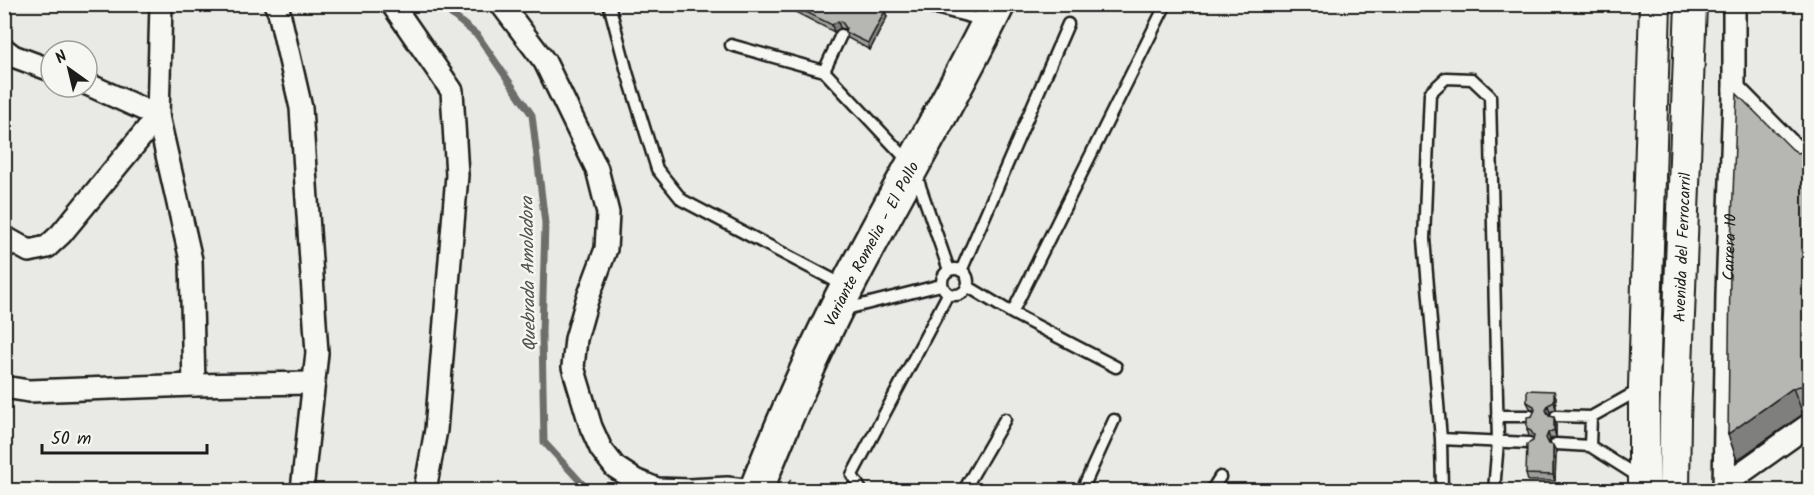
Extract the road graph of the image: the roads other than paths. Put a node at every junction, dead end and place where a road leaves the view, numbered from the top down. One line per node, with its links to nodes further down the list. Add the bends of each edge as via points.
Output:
1 (161, 4): 21 (street)
2 (275, 4): 32 (street, via 301,108 317,353)
3 (392, 4): 52 (street, via 452,91 457,175 436,430)
4 (501, 4): 53 (street, via 545,62 597,169 608,213 606,249 587,300 573,367 584,409 601,449 615,467 657,489)
5 (609, 4): 29 (lane, via 657,169 682,200)
6 (920, 4): 11 (lane)
7 (1166, 4): 30 (lane)
8 (1655, 4): 35 (main road, Avenida del Ferrocarril)
9 (1691, 4): 61 (main road, Avenida del Ferrocarril)
10 (1734, 4): 20 (street, Carrera 10)
11 (954, 8): 12 (lane)
12 (993, 13): 22 (highway, Variante Romelia - El Pollo)
13 (1068, 24): 26 (lane)
14 (841, 35): 18 (lane)
15 (731, 45): 18 (lane)
16 (4, 50): 17 (street)
17 (39, 66)
18 (824, 71): 22 (lane)
19 (99, 89): 21 (street)
20 (1734, 89): 23 (street); 50 (street, Carrera 10)
21 (158, 116): 24 (street, via 47,248 28,251); 33 (street, via 190,260)
22 (913, 166): 25 (lane); 29 (highway, Variante Romelia - El Pollo)
23 (1809, 166)
24 (4, 237)
25 (950, 270): 26 (lane); 28 (lane, via 945,273)
26 (961, 271): 27 (lane, via 968,280)
27 (967, 286): 28 (lane, via 960,295); 30 (lane)
28 (945, 289): 29 (lane); 55 (lane, via 852,475)
29 (841, 300): 54 (highway, Variante Romelia - El Pollo)
30 (1012, 313): 31 (lane)
31 (1116, 366)
32 (313, 383): 33 (street); 51 (street)
33 (194, 385): 34 (street, via 29,391)
34 (4, 387)
35 (1644, 387): 39 (lane); 49 (main road, Avenida del Ferrocarril)
36 (1497, 416): 37 (lane); 43 (lane, via 1490,96 1472,79 1446,78 1430,93 1424,239); 44 (lane)
37 (1530, 416)
38 (1556, 416): 39 (lane)
39 (1591, 417): 47 (lane)
40 (1005, 419): 56 (lane)
41 (1114, 420): 57 (lane)
42 (1809, 424): 50 (street)
43 (1441, 439): 44 (lane); 59 (lane)
44 (1498, 442): 45 (lane); 60 (lane)
45 (1529, 443)
46 (1556, 444): 47 (lane)
47 (1590, 446): 49 (lane)
48 (1220, 477): 58 (lane)
49 (1644, 485)
50 (1724, 488)
51 (302, 490)
52 (425, 490)
53 (745, 490)
54 (756, 490)
55 (861, 490)
56 (964, 490)
57 (1082, 490)
58 (1212, 490)
59 (1442, 490)
60 (1494, 490)
61 (1674, 490)

